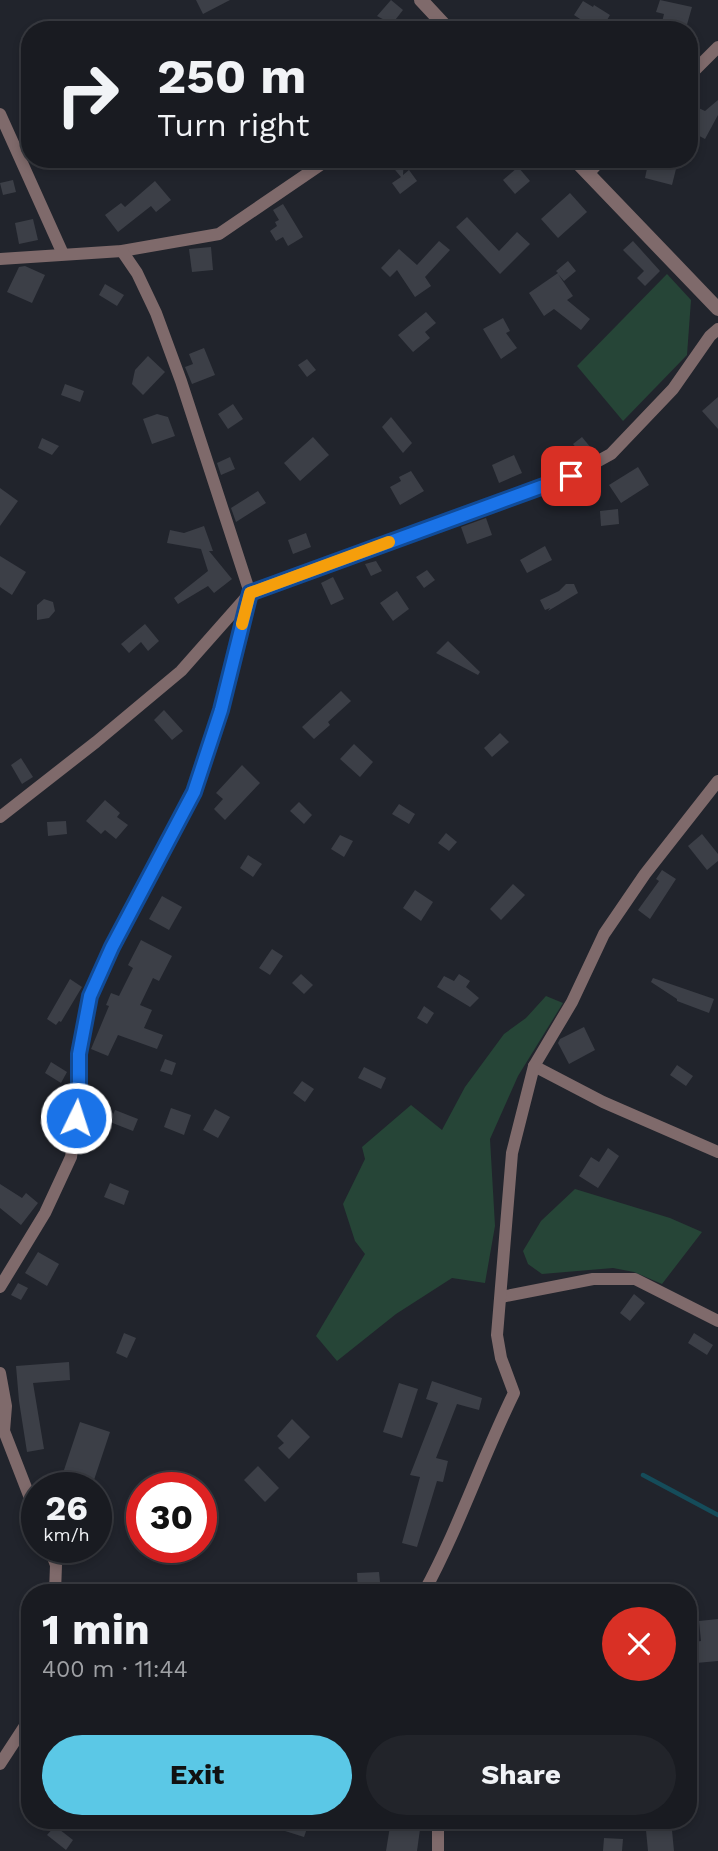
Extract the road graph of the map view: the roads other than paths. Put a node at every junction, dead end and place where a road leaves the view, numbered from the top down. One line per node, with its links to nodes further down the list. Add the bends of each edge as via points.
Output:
1 (421, 0): 2 (street)
2 (441, 21)
3 (718, 47): 4 (street)
4 (698, 67)
5 (0, 114): 6 (street)
6 (21, 161)
7 (24, 168): 13 (street)
8 (316, 168): 12 (street, via 219,234)
9 (582, 168): 11 (street)
10 (594, 168): 11 (street)
11 (588, 174): 15 (street)
12 (122, 251): 13 (street); 17 (street, via 156,313)
13 (63, 254): 14 (street)
14 (0, 259)
15 (718, 309)
16 (718, 329): 17 (street, via 673,389 611,454 571,476)
17 (250, 593): 19 (street, via 181,671); 22 (street, via 221,710 194,792 90,996 79,1054 71,1157 45,1213)
18 (718, 781): 20 (street, via 604,934 572,1002)
19 (0, 817)
20 (534, 1066): 21 (street); 23 (street, via 512,1153)
21 (718, 1152)
22 (0, 1287)
23 (501, 1297): 24 (street, via 593,1279 635,1279); 30 (street, via 497,1335 514,1393)
24 (718, 1321)
25 (0, 1373): 26 (street, via 6,1406)
26 (2, 1431): 27 (street)
27 (21, 1477)
28 (55, 1563): 29 (street)
29 (55, 1584)
30 (428, 1584)
31 (21, 1732): 32 (street)
32 (0, 1764)
33 (438, 1829): 34 (street)
34 (438, 1851)

